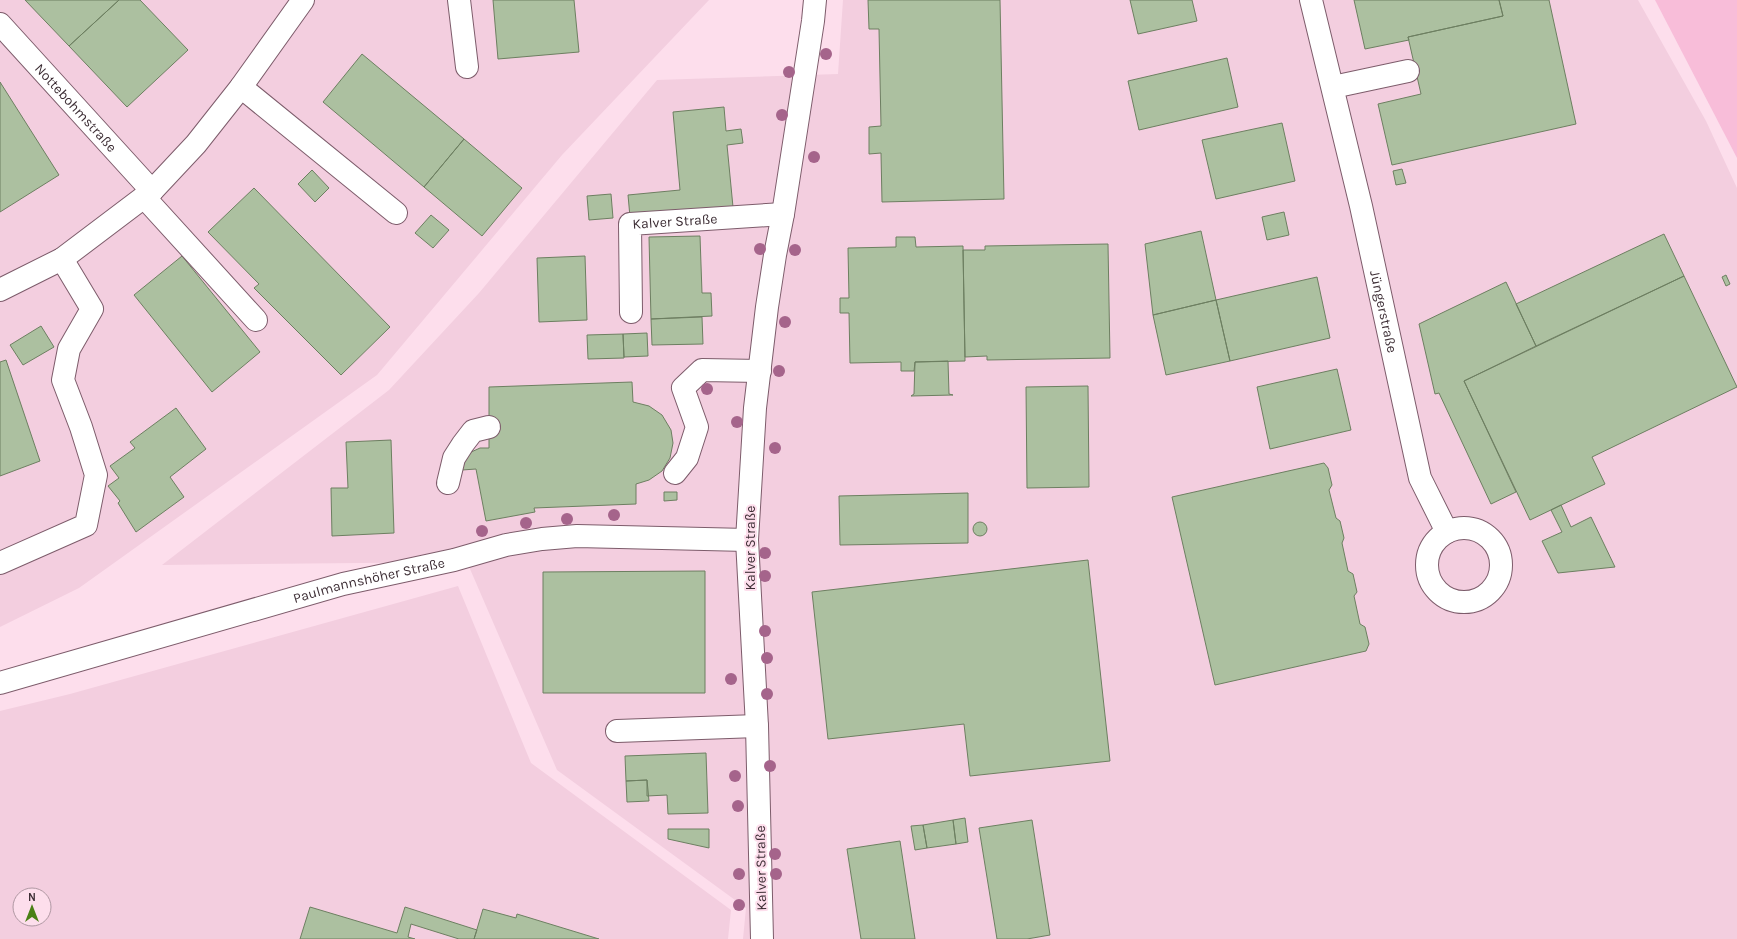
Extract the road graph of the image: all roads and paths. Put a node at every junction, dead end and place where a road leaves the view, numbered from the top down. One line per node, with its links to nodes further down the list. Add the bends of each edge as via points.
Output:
1 (303, 0): 8 (street)
2 (459, 0): 6 (street)
3 (815, 0): 12 (street, Kalver Straße)
4 (1311, 0): 9 (street, Jüngerstraße)
5 (0, 24): 10 (street, Nottebohmstraße)
6 (467, 67)
7 (1408, 71): 9 (street)
8 (241, 87): 10 (street, via 196,144); 11 (street)
9 (1333, 87): 21 (street, Jüngerstraße, via 1420,478)
10 (148, 194): 13 (street); 16 (street, Nottebohmstraße)
11 (396, 213)
12 (784, 214): 15 (street, Kalver Straße, via 630,224); 17 (street, Kalver Straße, via 770,285)
13 (62, 259): 14 (street); 23 (street, via 92,309 69,349 63,380 96,475 90,506 86,525)
14 (0, 290)
15 (631, 312)
16 (256, 320)
17 (760, 371): 19 (street, via 702,370 683,388 697,427 687,458); 22 (street, Kalver Straße, via 755,408)
18 (489, 427): 20 (street, via 473,431 463,444 454,458)
19 (675, 473)
20 (448, 483)
21 (1447, 532)
22 (747, 540): 24 (street, Paulmannshöher Straße, via 576,536 506,545 454,560 343,584); 25 (street, Kalver Straße)
23 (0, 563)
24 (0, 683)
25 (757, 726): 26 (street); 27 (street, Kalver Straße)
26 (617, 732)
27 (762, 939)

